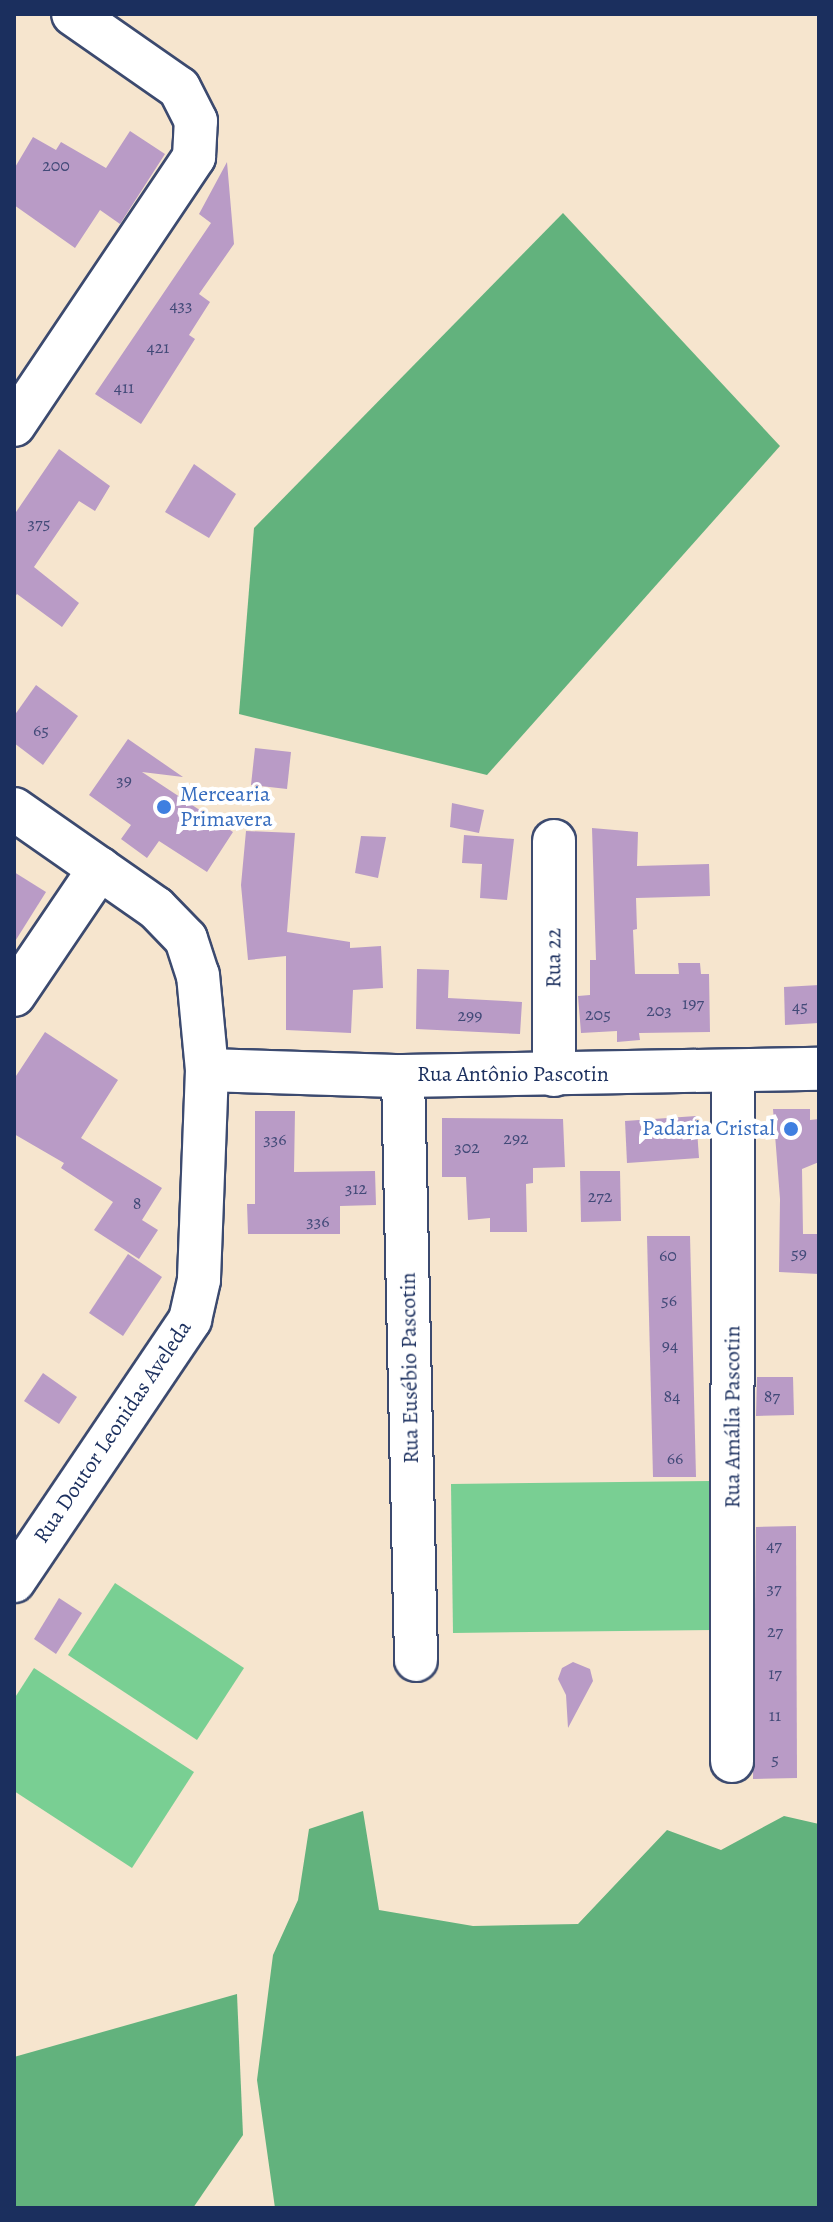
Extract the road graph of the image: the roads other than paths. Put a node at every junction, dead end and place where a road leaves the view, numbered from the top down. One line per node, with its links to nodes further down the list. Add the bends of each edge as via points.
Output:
1 (73, 14): 2 (street, via 179,88 196,121 194,157)
2 (14, 425)
3 (14, 809): 5 (street, Rua Doutor Leonidas Aveleda)
4 (554, 841): 10 (street, Rua 22)
5 (100, 868): 6 (street); 8 (street, Rua Doutor Leonidas Aveleda, via 156,908 186,939)
6 (14, 995)
7 (819, 1069): 9 (street, Rua Antônio Pascotin)
8 (207, 1070): 11 (street, Rua Antônio Pascotin); 12 (street, Rua Doutor Leonidas Aveleda, via 199,1280 190,1320)
9 (733, 1073): 10 (street, Rua Antônio Pascotin); 14 (street, Rua Amália Pascotin)
10 (554, 1075): 11 (street, Rua Antônio Pascotin)
11 (403, 1076): 13 (street, Rua Eusébio Pascotin)
12 (14, 1581)
13 (416, 1660)
14 (732, 1761)

